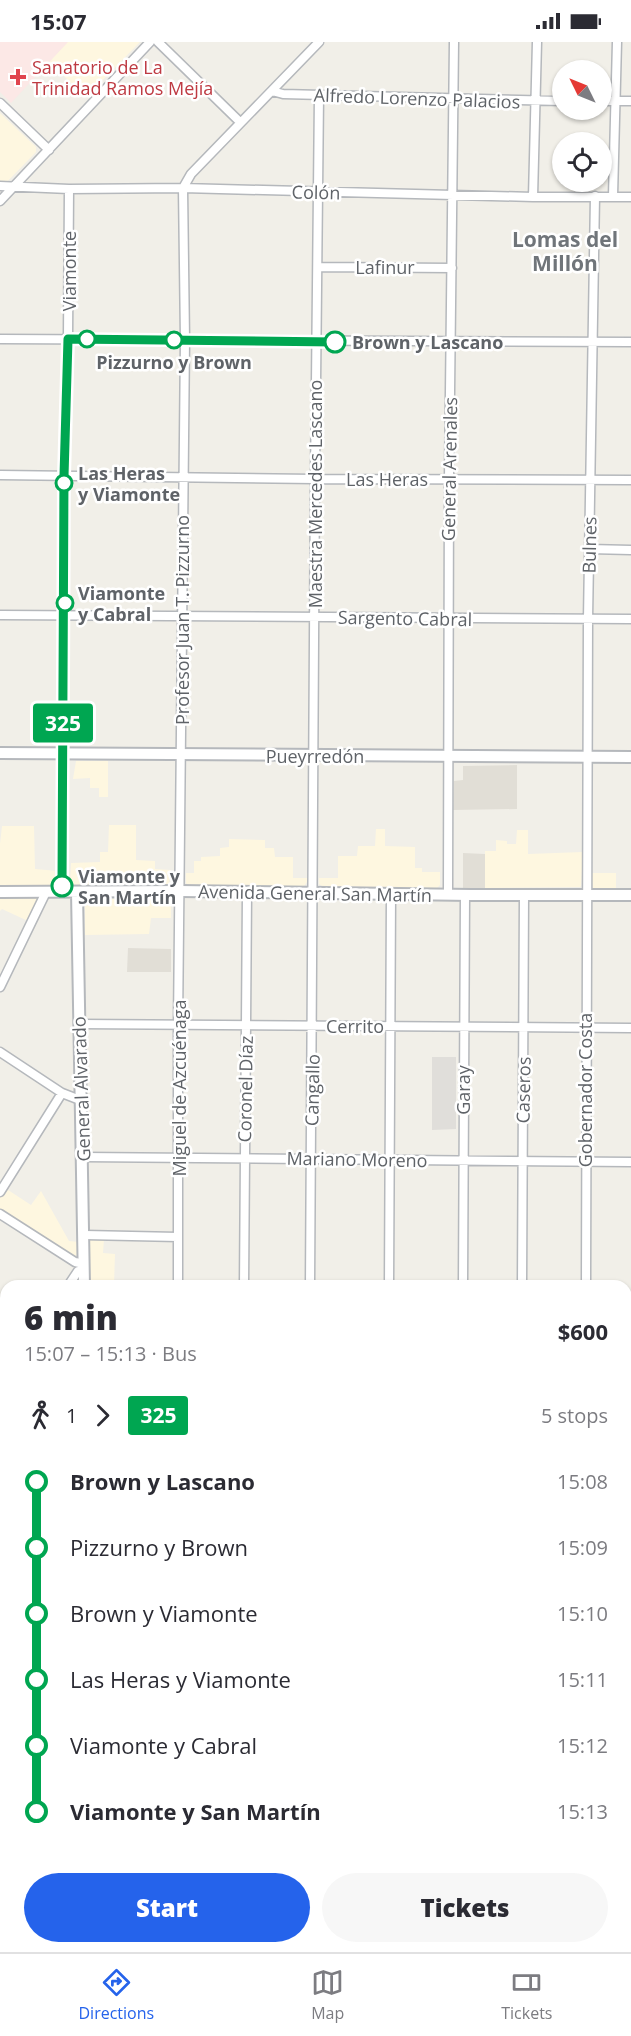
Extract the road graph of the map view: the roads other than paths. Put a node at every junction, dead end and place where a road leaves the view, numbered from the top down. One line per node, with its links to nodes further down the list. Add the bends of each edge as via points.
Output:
1 (150, 42): 16 (street)
2 (158, 42): 15 (street)
3 (319, 42): 7 (street)
4 (454, 42): 9 (street, General Arenales)
5 (537, 42): 10 (street)
6 (617, 42): 12 (street)
7 (272, 91): 8 (street, Alfredo Lorenzo Palacios); 15 (street)
8 (319, 95): 9 (street, Alfredo Lorenzo Palacios); 21 (street, Maestra Mercedes Lascano)
9 (454, 98): 10 (street, Alfredo Lorenzo Palacios); 22 (street, General Arenales)
10 (535, 101): 11 (street, Alfredo Lorenzo Palacios); 25 (street)
11 (552, 101)
12 (615, 101): 13 (street); 24 (street)
13 (631, 101)
14 (0, 103): 16 (street)
15 (240, 122): 19 (street, via 191,174)
16 (49, 150): 18 (street)
17 (0, 186): 18 (street, Colón)
18 (14, 187): 20 (street, Colón); 27 (street)
19 (183, 188): 20 (street, Colón); 21 (street, Colón); 32 (street, Profesor Juan T. Pizzurno)
20 (69, 189): 31 (street, Viamonte)
21 (319, 192): 22 (street, Colón); 28 (street, Maestra Mercedes Lascano)
22 (453, 194): 25 (street, Colón); 29 (street, General Arenales)
23 (595, 196): 24 (street, Colón); 25 (street, Colón); 35 (street, Bulnes)
24 (613, 196): 26 (street, Colón)
25 (533, 197)
26 (631, 197)
27 (0, 201)
28 (318, 267): 29 (street, Lafinur); 33 (street, Maestra Mercedes Lascano)
29 (452, 268): 34 (street, General Arenales)
30 (0, 339): 31 (street)
31 (68, 339): 32 (street); 38 (street, Viamonte)
32 (185, 340): 33 (street); 39 (street, Profesor Juan T. Pizzurno)
33 (316, 341): 34 (street); 40 (street, Maestra Mercedes Lascano)
34 (451, 341): 35 (street); 41 (street, General Arenales)
35 (592, 342): 36 (street); 42 (street, Bulnes)
36 (631, 342)
37 (0, 475): 38 (street, Las Heras)
38 (64, 476): 39 (street, Las Heras); 47 (street, Viamonte)
39 (183, 477): 40 (street, Las Heras); 48 (street, Profesor Juan T. Pizzurno)
40 (315, 479): 41 (street, Las Heras); 49 (street, Maestra Mercedes Lascano)
41 (449, 479): 42 (street, Las Heras); 50 (street, General Arenales)
42 (589, 479): 43 (street, Las Heras); 44 (street, Bulnes)
43 (631, 480)
44 (589, 549): 45 (street); 51 (street, Bulnes)
45 (631, 550)
46 (0, 615): 47 (street, Sargento Cabral)
47 (64, 615): 48 (street, Sargento Cabral); 54 (street, Viamonte)
48 (182, 616): 49 (street, Sargento Cabral); 55 (street, Profesor Juan T. Pizzurno)
49 (314, 617): 50 (street, Sargento Cabral); 56 (street, Maestra Mercedes Lascano)
50 (448, 619): 51 (street, Sargento Cabral); 57 (street, General Arenales)
51 (588, 619): 52 (street, Sargento Cabral); 58 (street, Bulnes)
52 (631, 619)
53 (0, 753): 54 (street, Pueyrredón)
54 (63, 753): 55 (street, Pueyrredón); 63 (street, Viamonte)
55 (181, 755): 56 (street, Pueyrredón); 60 (street, Profesor Juan T. Pizzurno)
56 (313, 756): 57 (street, Pueyrredón); 66 (street, Maestra Mercedes Lascano)
57 (448, 756): 58 (street, Pueyrredón); 68 (street, General Arenales)
58 (587, 757): 59 (street, Pueyrredón); 71 (street, Bulnes)
59 (631, 757)
60 (180, 891): 64 (street, Avenida General San Martín); 65 (street, Avenida General San Martín); 75 (street, Miguel de Azcuénaga)
61 (0, 892): 62 (street, Avenida General San Martín)
62 (46, 892): 63 (street, Avenida General San Martín); 73 (street)
63 (62, 892): 64 (street, Avenida General San Martín)
64 (77, 892): 74 (street, General Alvarado)
65 (247, 893): 66 (street, Avenida General San Martín); 76 (street, Coronel Díaz)
66 (313, 894): 67 (street, Avenida General San Martín); 77 (street, Cangallo)
67 (391, 895): 68 (street, Avenida General San Martín); 78 (street)
68 (448, 895): 69 (street, Avenida General San Martín)
69 (465, 895): 70 (street, Avenida General San Martín); 79 (street, Garay)
70 (524, 895): 71 (street, Avenida General San Martín); 80 (street, Caseros)
71 (587, 895): 72 (street, Avenida General San Martín); 81 (street, Gobernador Costa)
72 (631, 895)
73 (0, 987)
74 (79, 1024): 75 (street, Cerrito); 85 (street, General Alvarado)
75 (178, 1025): 76 (street, Cerrito); 87 (street, Miguel de Azcuénaga)
76 (245, 1026): 77 (street, Cerrito); 88 (street, Coronel Díaz)
77 (312, 1026): 78 (street, Cerrito); 89 (street, Cangallo)
78 (389, 1026): 79 (street, Cerrito); 90 (street)
79 (463, 1028): 80 (street, Cerrito); 91 (street, Garay)
80 (524, 1028): 81 (street, Cerrito); 92 (street, Caseros)
81 (586, 1028): 82 (street, Cerrito); 93 (street, Gobernador Costa)
82 (631, 1028)
83 (0, 1052): 84 (street)
84 (62, 1093): 85 (street); 95 (street)
85 (80, 1100): 86 (street, General Alvarado)
86 (83, 1157): 87 (street, Mariano Moreno); 97 (street, General Alvarado)
87 (179, 1157): 88 (street, Mariano Moreno); 98 (street, Miguel de Azcuénaga)
88 (244, 1157): 89 (street, Mariano Moreno); 103 (street, Coronel Díaz)
89 (311, 1160): 90 (street, Mariano Moreno); 104 (street, Cangallo)
90 (390, 1160): 91 (street, Mariano Moreno); 105 (street)
91 (463, 1161): 92 (street, Mariano Moreno); 106 (street, Garay)
92 (522, 1161): 93 (street, Mariano Moreno); 107 (street, Caseros)
93 (585, 1161): 94 (street, Mariano Moreno); 108 (street, Gobernador Costa)
94 (631, 1162)
95 (0, 1192)
96 (0, 1214): 99 (street)
97 (85, 1235): 98 (street); 99 (street, General Alvarado)
98 (178, 1237): 102 (street, Miguel de Azcuénaga)
99 (84, 1267): 100 (street); 101 (street, General Alvarado)
100 (72, 1280)
101 (84, 1280)
102 (178, 1280)
103 (244, 1280)
104 (310, 1280)
105 (389, 1280)
106 (464, 1280)
107 (522, 1280)
108 (586, 1280)

